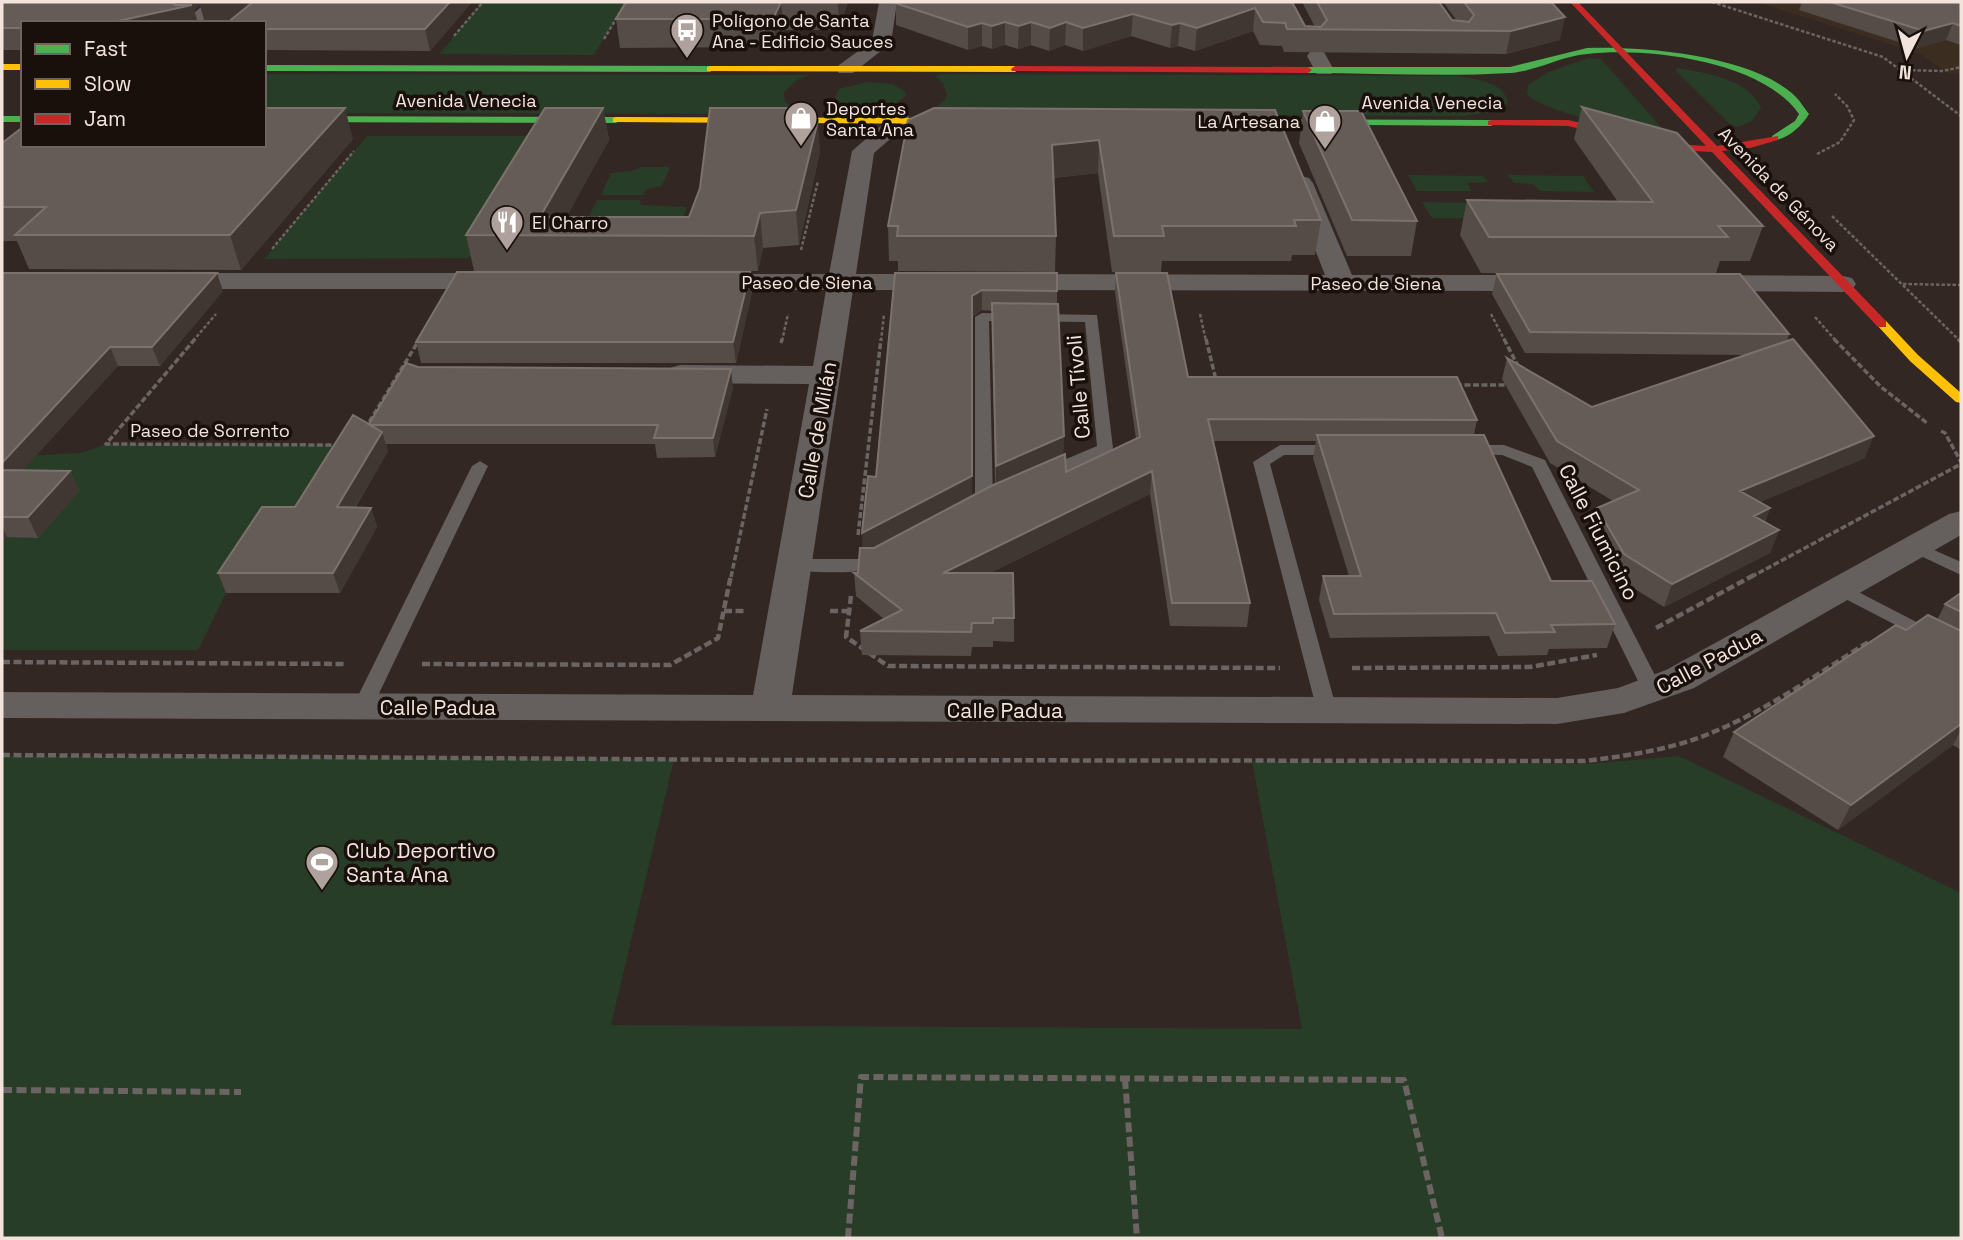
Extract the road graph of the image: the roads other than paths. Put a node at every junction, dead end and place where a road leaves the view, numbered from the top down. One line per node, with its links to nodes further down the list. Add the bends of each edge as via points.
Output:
1 (218, 2): 4 (street)
2 (888, 2): 5 (street)
3 (1574, 2): 6 (street, Avenida de Génova)
4 (194, 21)
5 (881, 43): 11 (street); 12 (street)
6 (1619, 50): 7 (street, Avenida Venecia, via 1575,53 1518,70); 25 (street, Avenida de Génova); 25 (street, Avenida Venecia, via 1736,69 1775,85 1799,103 1804,114 1792,131 1758,143)
7 (1469, 63): 12 (street, Avenida Venecia); 14 (street)
8 (2, 67): 9 (street)
9 (21, 67)
10 (266, 68): 11 (street, Avenida Venecia)
11 (846, 68): 12 (street, Avenida Venecia); 13 (street)
12 (905, 69): 21 (street, via 929,95)
13 (820, 86)
14 (1510, 88)
15 (1522, 104): 24 (street, via 1518,116)
16 (822, 105): 20 (street)
17 (2, 119): 18 (street)
18 (21, 119)
19 (266, 119): 20 (street, Avenida Venecia)
20 (844, 121): 21 (street, Avenida Venecia); 27 (street)
21 (900, 121): 22 (street, Avenida Venecia); 27 (street)
22 (969, 121)
23 (1216, 121): 24 (street, Avenida Venecia)
24 (1504, 122): 25 (street, Avenida Venecia, via 1569,123 1674,147)
25 (1715, 149): 35 (street, Avenida de Génova)
26 (1288, 150): 32 (street)
27 (863, 151): 31 (street, Calle de Milán)
28 (150, 281): 29 (street)
29 (523, 281)
30 (672, 282): 31 (street, Paseo de Siena)
31 (841, 282): 32 (street, Paseo de Siena); 37 (street, Calle de Milán)
32 (1342, 283): 33 (street, Paseo de Siena)
33 (1569, 283)
34 (1677, 283): 35 (street)
35 (1843, 284): 38 (street, Avenida de Génova)
36 (653, 374): 37 (street)
37 (826, 375): 47 (street, Calle de Milán)
38 (1961, 399)
39 (1364, 450): 55 (lane, via 1280,450 1261,462)
40 (1448, 450): 51 (lane, Calle Fiumicino, via 1504,450 1539,464)
41 (480, 466): 53 (lane)
42 (1032, 480): 43 (lane, Calle Tívoli, via 1105,448 1092,318 982,317)
43 (984, 502)
44 (1961, 521): 46 (street, Calle Padua)
45 (902, 546): 47 (lane, via 867,565)
46 (1916, 547): 48 (lane); 49 (street, Calle Padua)
47 (794, 565): 54 (street, Calle de Milán)
48 (1961, 569)
49 (1841, 589): 50 (lane); 51 (street, Calle Padua)
50 (1961, 653)
51 (1653, 691): 55 (street, Calle Padua, via 1624,701 1557,711)
52 (2, 705): 53 (street, Calle Padua)
53 (363, 706): 54 (street, Calle Padua)
54 (770, 709): 55 (street, Calle Padua)
55 (1327, 711)

